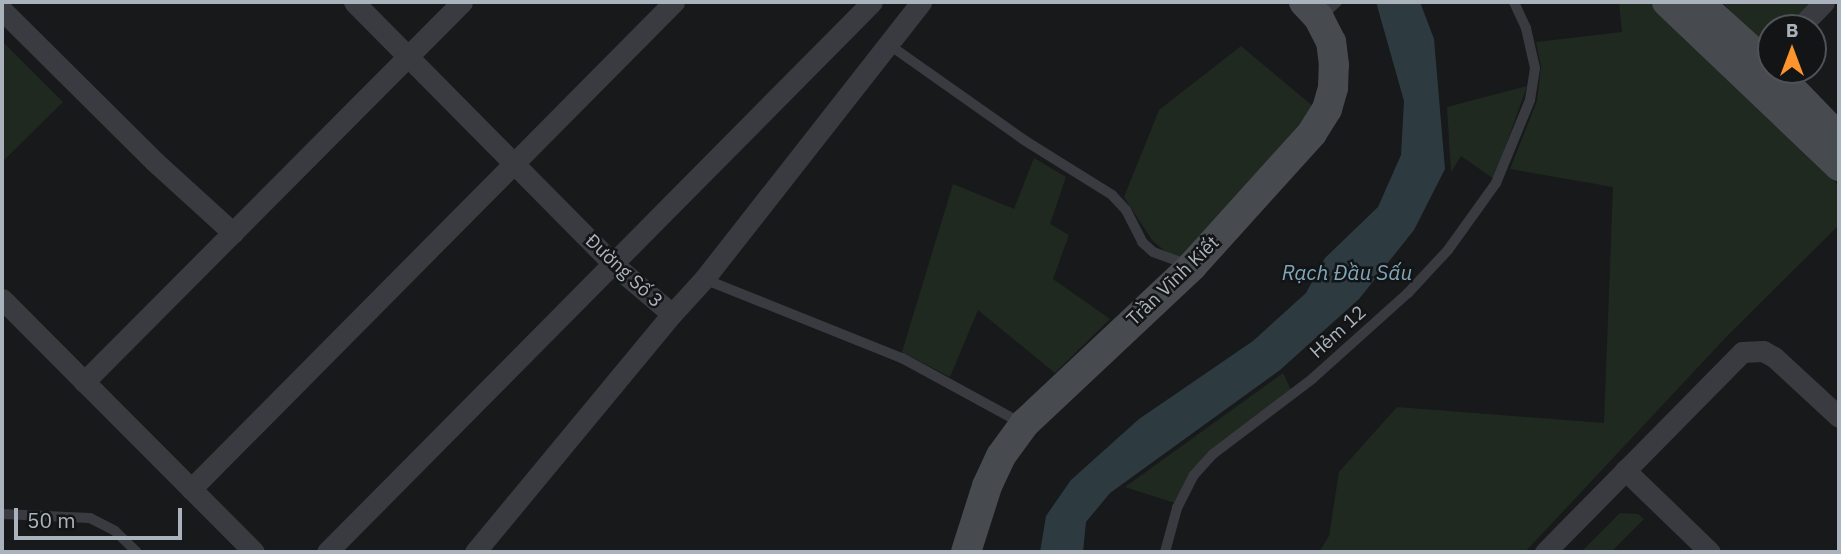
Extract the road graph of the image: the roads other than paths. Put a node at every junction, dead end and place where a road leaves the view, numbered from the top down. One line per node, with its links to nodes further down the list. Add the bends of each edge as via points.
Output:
1 (354, 2): 13 (street, Đường Số 3)
2 (462, 2): 13 (street)
3 (674, 2): 16 (street)
4 (871, 2): 19 (street)
5 (921, 2): 11 (street, Đường Số 3)
6 (1514, 2): 35 (lane, Hẻm 12, via 1526,28 1535,68 1530,100 1496,183 1448,250 1408,293 1312,379 1213,454 1194,475 1177,508)
7 (1667, 2): 17 (street)
8 (1698, 2): 12 (street)
9 (1320, 7): 20 (street, Trần Vĩnh Kiết, via 1334,65 1327,109 1312,133)
10 (2, 10): 18 (street)
11 (888, 44): 20 (lane, via 1024,140 1112,195 1153,252); 21 (street, Đường Số 3)
12 (1757, 54)
13 (408, 56): 16 (street, Đường Số 3); 18 (street)
14 (1788, 84): 15 (street)
15 (1839, 138)
16 (516, 165): 19 (street, Đường Số 3); 28 (street)
17 (1839, 166)
18 (233, 233): 24 (street)
19 (613, 264): 23 (street, Đường Số 3); 32 (street)
20 (1192, 266): 26 (street, Trần Vĩnh Kiết)
21 (705, 279): 23 (street, Đường Số 3); 26 (lane, via 902,358)
22 (2, 299): 24 (street)
23 (672, 314): 33 (street)
24 (84, 382): 28 (street)
25 (1839, 417): 27 (street, via 1774,356 1752,350 1735,356)
26 (1024, 424): 34 (street, Trần Vĩnh Kiết, via 986,486)
27 (1625, 470): 36 (street); 37 (street)
28 (191, 489): 31 (street)
29 (2, 514): 30 (lane, via 90,518 115,531)
30 (137, 552)
31 (254, 552)
32 (327, 552)
33 (475, 552)
34 (966, 552)
35 (1166, 552)
36 (1545, 552)
37 (1710, 552)

